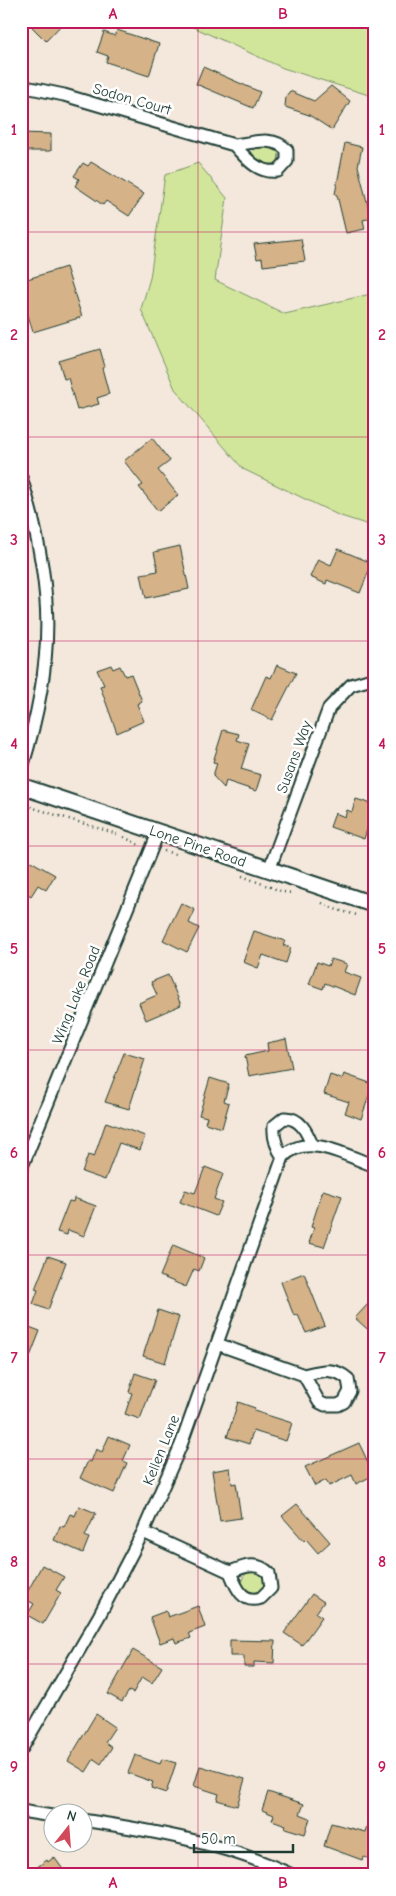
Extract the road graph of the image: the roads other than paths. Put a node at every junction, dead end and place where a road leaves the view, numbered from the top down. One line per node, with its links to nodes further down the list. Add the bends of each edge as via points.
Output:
1 (21, 86): 2 (street, Sodon Court)
2 (234, 144)
3 (21, 477): 5 (street, via 46,580 48,619 43,684)
4 (375, 678): 8 (street, Susans Way, via 351,685 329,708)
5 (21, 771)
6 (21, 786): 7 (street, Lone Pine Road)
7 (158, 833): 8 (street, Lone Pine Road); 13 (street, Wing Lake Road)
8 (269, 870): 9 (street, Lone Pine Road)
9 (375, 905)
10 (312, 1145): 11 (street, via 294,1148); 11 (street, via 300,1123 284,1118 274,1126 273,1132); 12 (street)
11 (283, 1156): 14 (street, Kellen Lane)
12 (375, 1166)
13 (21, 1169)
14 (217, 1344): 15 (street); 16 (street, Kellen Lane, via 180,1445)
15 (304, 1375)
16 (143, 1532): 17 (street); 18 (street, Kellen Lane, via 100,1616)
17 (230, 1572)
18 (21, 1750)
19 (21, 1811): 20 (street)
20 (42, 1814)
21 (92, 1822): 22 (street, via 214,1845 258,1859)
22 (292, 1875)

